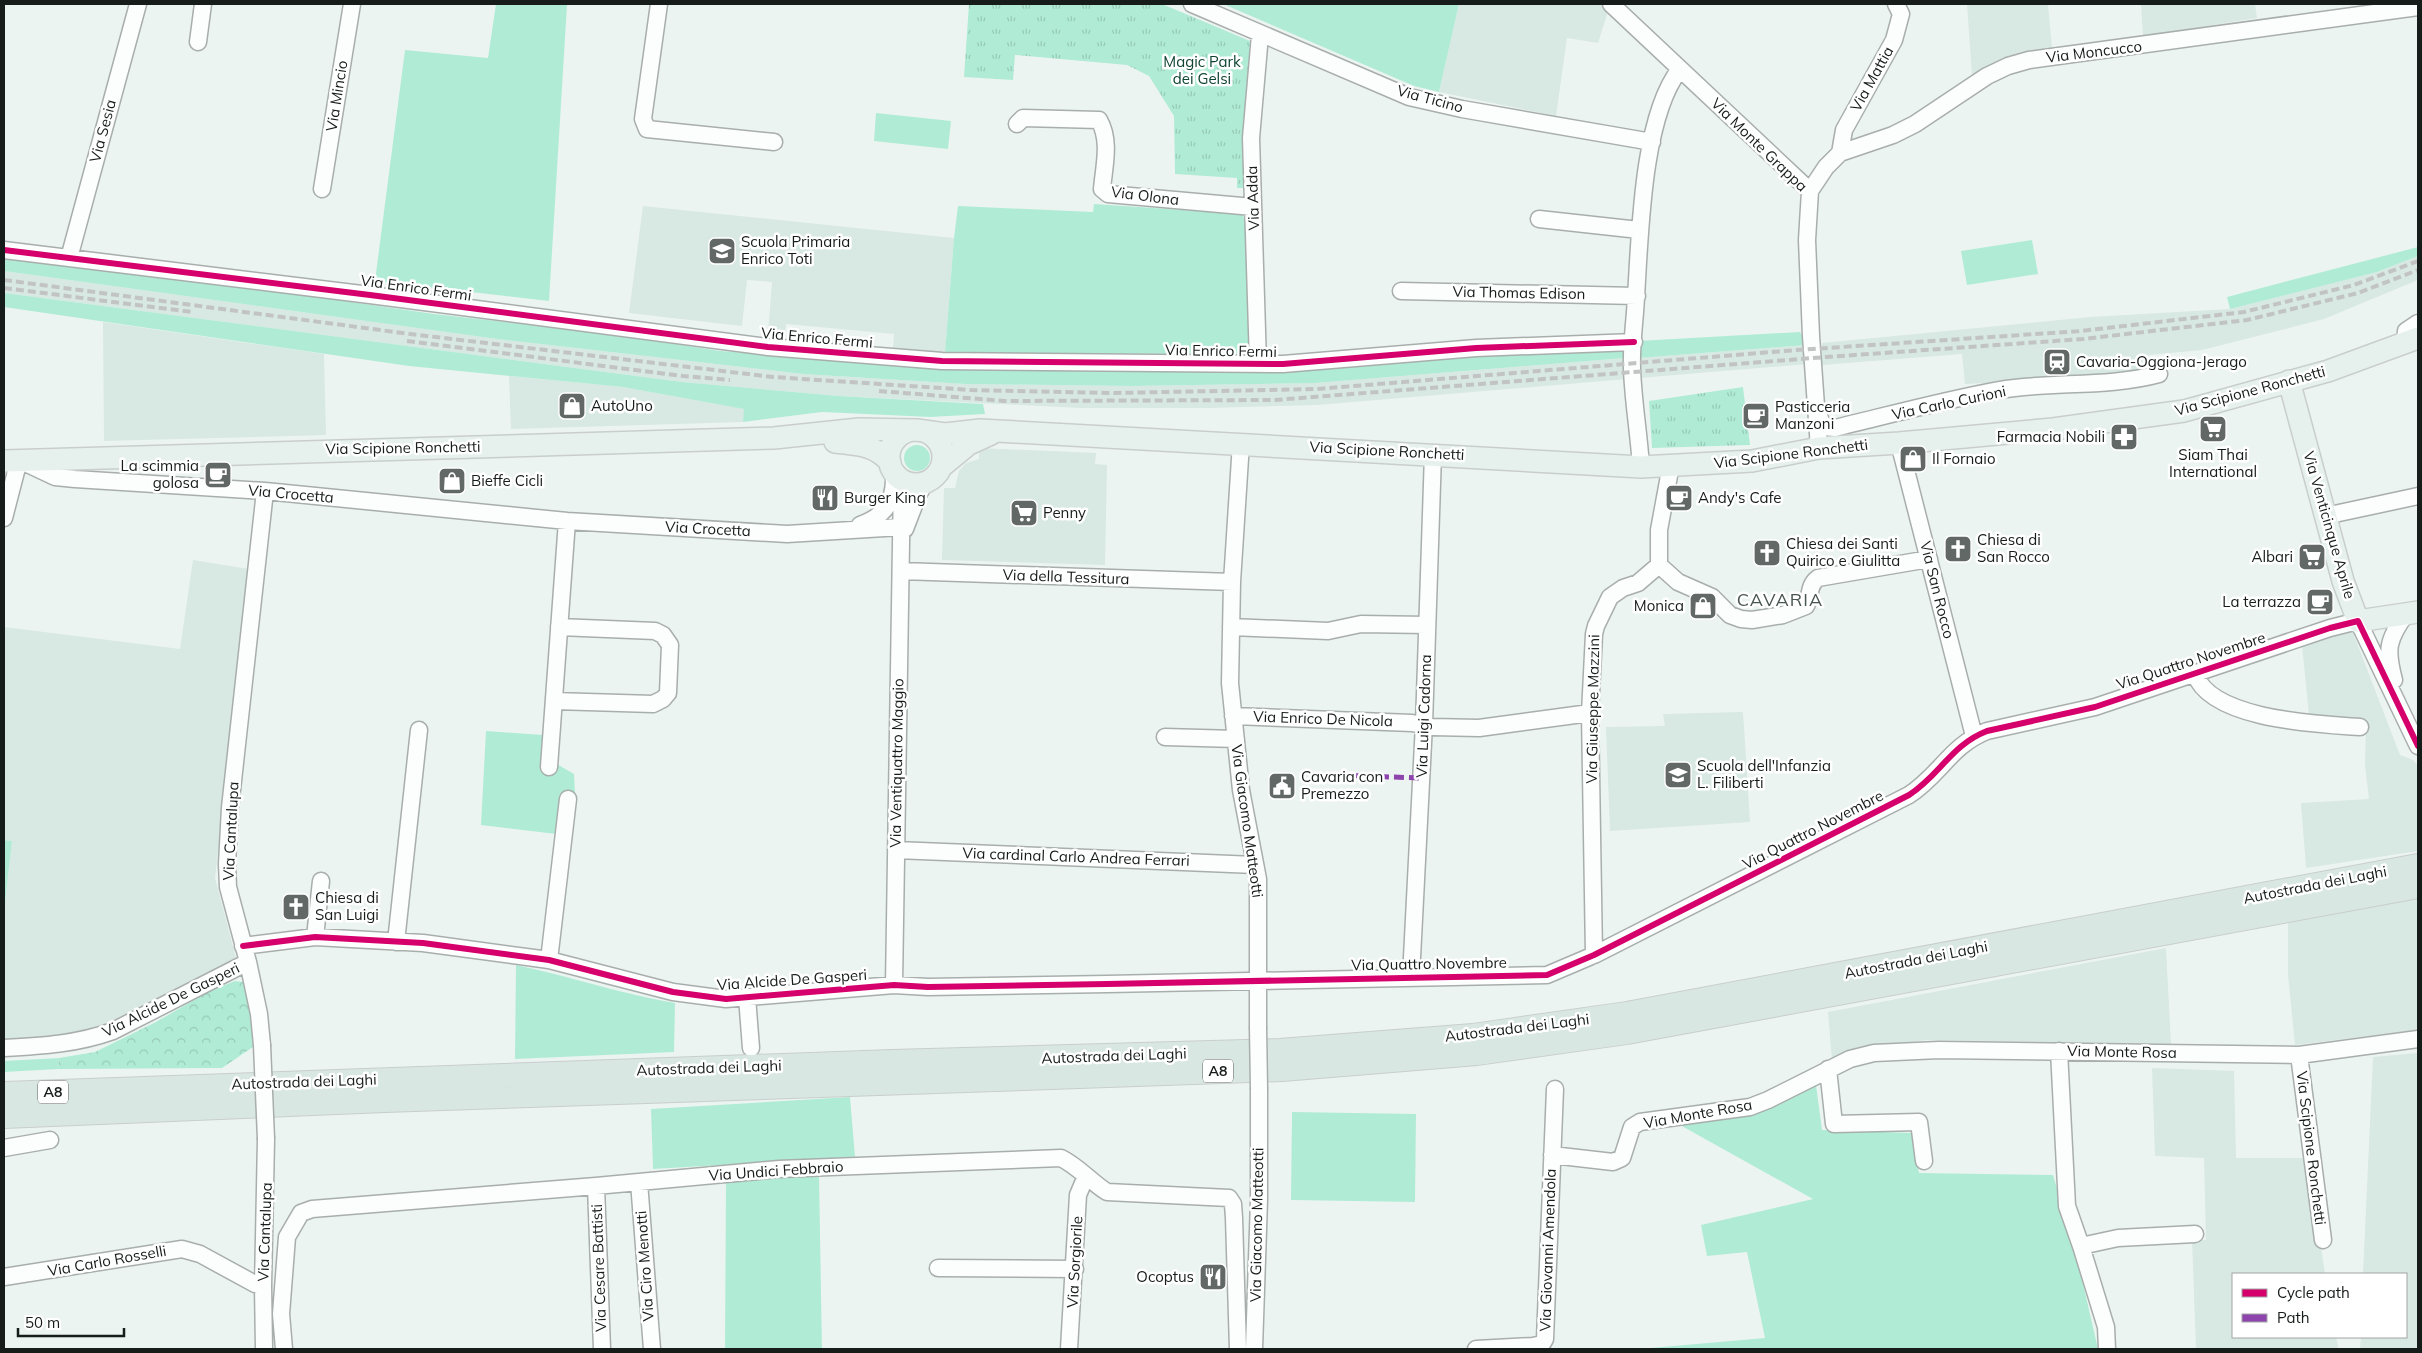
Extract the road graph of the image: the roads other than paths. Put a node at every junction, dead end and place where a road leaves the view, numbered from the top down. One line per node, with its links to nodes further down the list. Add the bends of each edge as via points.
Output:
1 (138, 4): 24 (street, Via Sesia)
2 (203, 4): 12 (street)
3 (352, 4): 18 (street, Via Mincio)
4 (658, 4): 15 (street, via 643,119 648,129)
5 (1192, 4): 8 (street, Via Ticino)
6 (1611, 4): 13 (street, Via Monte Grappa)
7 (1896, 4): 17 (street, Via Mattia, via 1901,14 1894,40 1844,130)
8 (1206, 7): 11 (street, Via Ticino)
9 (2418, 7): 10 (street, Via Moncucco)
10 (2361, 10): 17 (street, Via Moncucco, via 2029,60 1987,76 1893,135)
11 (1260, 34): 16 (street, Via Ticino, via 1409,97); 20 (street, Via Adda, via 1251,138)
12 (198, 42)
13 (1680, 69): 16 (street, via 1666,90); 19 (street, Via Monte Grappa)
14 (1017, 124): 20 (street, Via Olona, via 1023,118 1099,120 1106,132 1102,189 1108,194)
15 (774, 142)
16 (1652, 142): 22 (street)
17 (1840, 154): 19 (street, Via Moncucco, via 1826,167)
18 (322, 189)
19 (1810, 191): 33 (street, Via Monte Grappa, via 1808,240)
20 (1253, 207): 30 (street, Via Adda)
21 (1539, 219): 22 (street)
22 (1639, 230): 26 (street)
23 (4, 250): 24 (street, Via Enrico Fermi)
24 (69, 258): 30 (street, Via Enrico Fermi, via 768,347 942,361)
25 (1401, 291): 26 (street, Via Thomas Edison)
26 (1636, 296): 29 (street)
27 (2418, 323): 28 (street, via 2406,331)
28 (2412, 340): 32 (main road, Via Scipione Ronchetti)
29 (1634, 342): 30 (street, Via Enrico Fermi, via 1476,348 1283,364); 44 (street, via 1632,368)
30 (1258, 362)
31 (2159, 374): 33 (street, Via Carlo Curioni, via 2089,385 2000,390 1834,428 1826,427 1821,421)
32 (2290, 382): 38 (main road, Via Scipione Ronchetti, via 2184,411 2053,429); 49 (main road, Via Venticinque Aprile)
33 (1814, 404): 39 (street, Via Monte Grappa)
34 (917, 430): 35 (main road, Via Scipione Ronchetti, via 945,434 973,430); 36 (main road, Via Scipione Ronchetti, via 841,430); 43 (main road, via 938,442 942,454); 45 (main road, via 896,439 891,448)
35 (1001, 432): 37 (main road, Via Scipione Ronchetti); 43 (main road, Via Scipione Ronchetti, via 974,440)
36 (803, 437): 41 (main road, Via Scipione Ronchetti); 45 (main road, Via Scipione Ronchetti, via 865,445 874,449)
37 (1242, 443): 40 (main road, Via Scipione Ronchetti); 57 (street, Via Giacomo Matteotti)
38 (1899, 443): 39 (main road, Via Scipione Ronchetti); 54 (street, Via San Rocco)
39 (1819, 448): 42 (main road, Via Scipione Ronchetti, via 1752,461)
40 (1433, 454): 44 (main road, Via Scipione Ronchetti); 60 (street, Via Luigi Cadorna)
41 (11, 460): 47 (street, Via Crocetta, via 55,477); 50 (street)
42 (1671, 465): 44 (main road, Via Scipione Ronchetti); 55 (street, via 1659,530)
43 (941, 467): 46 (main road, via 935,477)
44 (1641, 467)
45 (895, 472): 46 (main road, via 914,484); 52 (street, Via Crocetta, via 888,507 872,521); 53 (street, Via Ventiquattro Maggio)
46 (925, 482): 53 (street, Via Ventiquattro Maggio)
47 (265, 491): 51 (street, Via Crocetta); 84 (street, Via Cantalupa, via 230,808 227,864 228,887)
48 (2418, 496): 49 (street)
49 (2326, 516): 59 (main road, Via Venticinque Aprile, via 2343,580)
50 (4, 518)
51 (567, 521): 52 (street, Via Crocetta, via 787,534); 61 (street)
52 (848, 528): 53 (street, Via Crocetta)
53 (901, 534): 56 (street, Via Ventiquattro Maggio)
54 (1929, 559): 55 (street, via 1818,578 1812,582 1806,606 1783,615 1746,619 1730,615 1712,596 1678,582); 71 (street, Via San Rocco)
55 (1659, 565): 65 (street, Via Giuseppe Mazzini, via 1638,583 1616,592 1605,604 1594,634)
56 (901, 571): 57 (street, Via della Tessitura); 77 (street, Via Ventiquattro Maggio)
57 (1232, 582): 62 (street, Via Giacomo Matteotti)
58 (2412, 613): 59 (main road, Via Quattro Novembre); 67 (street, via 2393,631 2388,648)
59 (2358, 620): 63 (street, Via Quattro Novembre); 67 (street, Via Venticinque Aprile)
60 (1428, 625): 62 (street, via 1361,624 1328,631); 68 (street, Via Luigi Cadorna)
61 (559, 627): 64 (street); 64 (street, via 663,635 670,645 668,692 653,704)
62 (1231, 627): 66 (street, Via Giacomo Matteotti)
63 (2195, 674): 69 (street, Via Quattro Novembre, via 2198,683 2213,696 2241,711); 71 (street, Via Quattro Novembre, via 2095,707)
64 (554, 701): 75 (street)
65 (1590, 712): 68 (street, Via Enrico De Nicola, via 1479,728 1432,728); 85 (street, Via Giuseppe Mazzini)
66 (1233, 716): 68 (street, Via Enrico De Nicola); 73 (street, Via Giacomo Matteotti)
67 (2405, 718): 74 (street, Via Venticinque Aprile)
68 (1424, 724): 88 (street, Via Luigi Cadorna)
69 (2360, 727)
70 (418, 730): 83 (street)
71 (1974, 736): 85 (street, Via Quattro Novembre, via 1909,795)
72 (1165, 737): 73 (street)
73 (1236, 739): 78 (street, Via Giacomo Matteotti, via 1241,790)
74 (2418, 746)
75 (549, 767)
76 (568, 799): 86 (street)
77 (896, 850): 78 (street, Via cardinal Carlo Andrea Ferrari); 90 (street, Via Ventiquattro Maggio)
78 (1255, 865): 89 (street, Via Giacomo Matteotti, via 1258,879)
79 (2418, 866): 100 (highway, Autostrada dei Laghi / A8, via 1628,1014 1473,1036 1280,1051)
80 (320, 882): 82 (street)
81 (2418, 886): 102 (highway, Autostrada dei Laghi / A8, via 1627,1032 1477,1053 1282,1069)
82 (315, 937): 83 (street, Via Alcide De Gasperi); 84 (street, Via Alcide De Gasperi)
83 (396, 942): 86 (street, Via Alcide De Gasperi)
84 (243, 946): 87 (street, Via Cantalupa)
85 (1594, 954): 88 (street, Via Quattro Novembre, via 1547,975)
86 (549, 960): 91 (street, Via Alcide De Gasperi, via 673,992 726,999)
87 (248, 962): 93 (street, Via Alcide De Gasperi, via 113,1031 91,1039 69,1044); 116 (street, Via Cantalupa, bridge, via 262,1044 266,1139)
88 (1411, 977): 89 (street, Via Quattro Novembre)
89 (1258, 980): 90 (street, Via Alcide De Gasperi); 124 (street, Via Giacomo Matteotti, bridge, via 1259,1200)
90 (894, 985): 91 (street, Via Alcide De Gasperi)
91 (747, 997): 94 (street)
92 (2418, 1039): 96 (street, Via Monte Rosa)
93 (4, 1048)
94 (751, 1048)
95 (2059, 1051): 96 (street, Via Monte Rosa); 97 (street, Via Monte Rosa, via 1898,1051 1850,1059); 112 (street, via 2067,1206)
96 (2299, 1055): 111 (street, Via Scipione Ronchetti)
97 (1828, 1069): 105 (street, Via Monte Rosa, via 1750,1107 1640,1122 1632,1127 1622,1158 1613,1162); 106 (street, via 1834,1124 1919,1122)
98 (4, 1083): 100 (highway)
99 (1555, 1089): 105 (street, Via Giovanni Amendola)
100 (102, 1090): 101 (highway, Autostrada dei Laghi / A8)
101 (4, 1094)
102 (4, 1116)
103 (50, 1140): 104 (street)
104 (4, 1148)
105 (1552, 1155): 117 (street, Via Giovanni Amendola, via 1545,1339)
106 (1924, 1161)
107 (1086, 1176): 108 (street, Via Undici Febbraio, via 1074,1164 1061,1158 779,1169); 114 (street, Via Sorgiorile, via 1078,1195); 123 (street, Via Undici Febbraio, via 1107,1192 1229,1198 1234,1218)
108 (639, 1182): 109 (street, Via Undici Febbraio); 121 (street, Via Ciro Menotti)
109 (596, 1186): 119 (street, Via Undici Febbraio, via 325,1207 300,1213 287,1237 282,1314); 120 (street, Via Cesare Battisti)
110 (2195, 1234): 112 (street, via 2118,1238)
111 (2323, 1240)
112 (2081, 1246): 126 (street, via 2106,1327)
113 (938, 1268): 114 (street)
114 (1075, 1270): 122 (street, Via Sorgiorile)
115 (4, 1277): 116 (street, Via Carlo Rosselli, via 182,1249 200,1254)
116 (263, 1286): 118 (street, Via Cantalupa)
117 (1542, 1346): 125 (street, Via Giovanni Amendola)
118 (264, 1349)
119 (284, 1349)
120 (602, 1349)
121 (652, 1349)
122 (1069, 1349)
123 (1238, 1349)
124 (1254, 1349)
125 (1476, 1349)
126 (2107, 1349)

